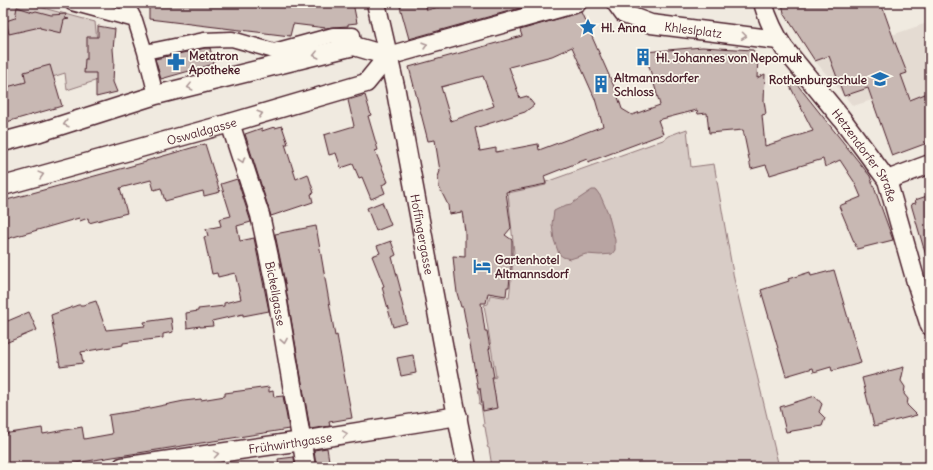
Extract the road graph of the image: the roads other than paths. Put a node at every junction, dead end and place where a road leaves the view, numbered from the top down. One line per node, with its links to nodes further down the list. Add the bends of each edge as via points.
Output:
1 (72, 3): 7 (street)
2 (126, 3): 7 (street)
3 (376, 3): 11 (street, Hoffingergasse)
4 (577, 3): 11 (street, one-way to 4)
5 (616, 3): 8 (street, Khleslplatz, one-way to 8, via 624,14 651,24)
6 (763, 3): 8 (street, Hetzendorfer Straße, via 767,19)
7 (135, 20): 10 (street)
8 (778, 40): 16 (street, Hetzendorfer Straße)
9 (354, 46): 10 (street, via 353,35 333,35 274,51 232,39 204,40); 11 (street); 12 (street, one-way to 12)
10 (144, 52): 12 (street)
11 (388, 56): 13 (street, Oswaldgasse, one-way to 11, via 366,83); 19 (street, Hoffingergasse)
12 (156, 95): 14 (street, one-way to 14)
13 (230, 123): 17 (street, Oswaldgasse, one-way to 13); 20 (street, Bickellgasse, one-way to 20, via 260,215)
14 (3, 142)
15 (930, 164): 16 (street)
16 (887, 180): 18 (street, Hetzendorfer Straße)
17 (3, 186)
18 (930, 326)
19 (458, 416): 20 (street, Frühwirthgasse, one-way to 19); 23 (street, Hoffingergasse)
20 (302, 441): 21 (street, Frühwirthgasse, one-way to 20); 22 (street, Bickellgasse)
21 (122, 467)
22 (306, 467)
23 (467, 467)

